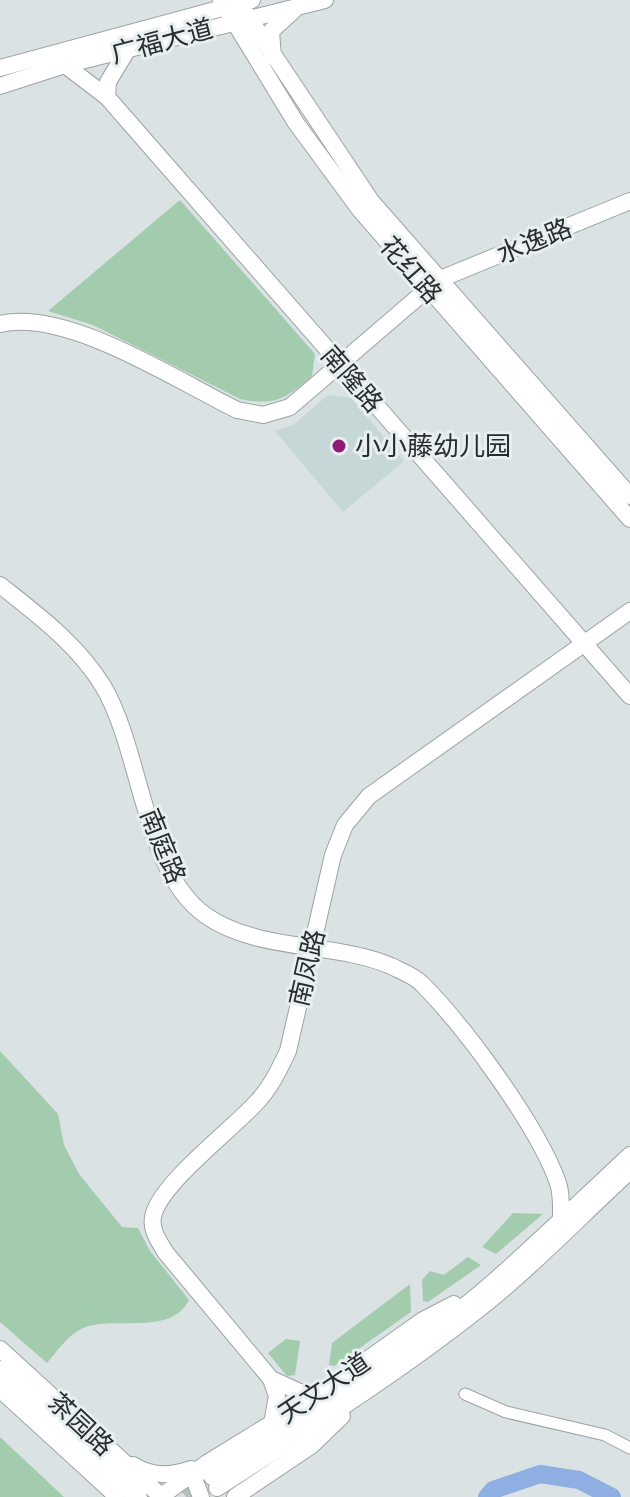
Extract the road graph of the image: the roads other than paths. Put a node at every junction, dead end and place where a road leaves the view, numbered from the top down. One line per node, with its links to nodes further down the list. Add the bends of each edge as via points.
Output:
1 (191, 0): 6 (street)
2 (325, 0): 4 (street, 广福大道)
3 (235, 2): 5 (street, 花红路); 6 (street, 广福大道)
4 (300, 7): 5 (street, 广福大道); 9 (street, via 271,31)
5 (241, 20): 6 (street, 广福大道); 7 (street, 花红路); 9 (street, 花红路)
6 (187, 27): 7 (street, via 219,32); 8 (street, 广福大道); 11 (street, 广福大道)
7 (250, 49): 14 (street, 花红路)
8 (126, 52): 10 (street, 广福大道); 13 (street, via 108,82)
9 (273, 59): 14 (street, 花红路)
10 (65, 65): 12 (street, 广福大道); 13 (street, 南隆路)
11 (0, 68)
12 (0, 86)
13 (107, 97): 18 (street, 南隆路)
14 (312, 132): 16 (street, 花红路, via 360,210)
15 (630, 201): 16 (street, 水逸路)
16 (432, 284): 18 (street); 19 (street, 花红路); 20 (street, 花红路)
17 (0, 324): 18 (street, via 44,322 79,332 237,410 263,415 290,407)
18 (339, 365): 23 (street, 南隆路)
19 (630, 496)
20 (630, 519)
21 (0, 585): 25 (street, 南庭路, via 71,645 103,687 169,875 185,897 233,930)
22 (630, 611): 23 (street, 南凤路)
23 (584, 644): 24 (street, 南隆路); 25 (street, 南凤路, via 369,796 345,825 333,855)
24 (630, 696)
25 (311, 949): 28 (street, 南庭路, via 387,965 420,981 501,1082); 34 (street, 南凤路, via 288,1051 274,1078 258,1102 164,1194 153,1214 153,1233 166,1253)
26 (630, 1155): 29 (street, 天文大道)
27 (630, 1171): 36 (street, 天文大道, via 497,1294)
28 (559, 1184): 29 (street); 30 (street)
29 (591, 1192): 30 (street, 天文大道)
30 (561, 1219): 31 (street, 天文大道)
31 (491, 1284): 38 (street, 天文大道, via 423,1320); 42 (street, 天文大道, via 360,1382)
32 (0, 1349): 41 (street, 茶园路)
33 (0, 1370): 44 (main road, 茶园路)
34 (271, 1379): 38 (street); 39 (street, via 277,1396)
35 (0, 1388): 43 (main road, 茶园路)
36 (365, 1393): 42 (street, 天文大道); 47 (street, 天文大道, via 312,1445)
37 (465, 1394): 40 (street, via 506,1412 605,1435)
38 (313, 1398): 39 (street, 天文大道)
39 (272, 1424): 42 (street, 天文大道)
40 (630, 1448)
41 (110, 1450): 42 (street, via 155,1475); 45 (street, 茶园路)
42 (212, 1476): 45 (street, 天文大道); 46 (street, via 194,1479)
43 (120, 1497)
44 (138, 1497)
45 (161, 1497)
46 (201, 1497)
47 (236, 1497)

